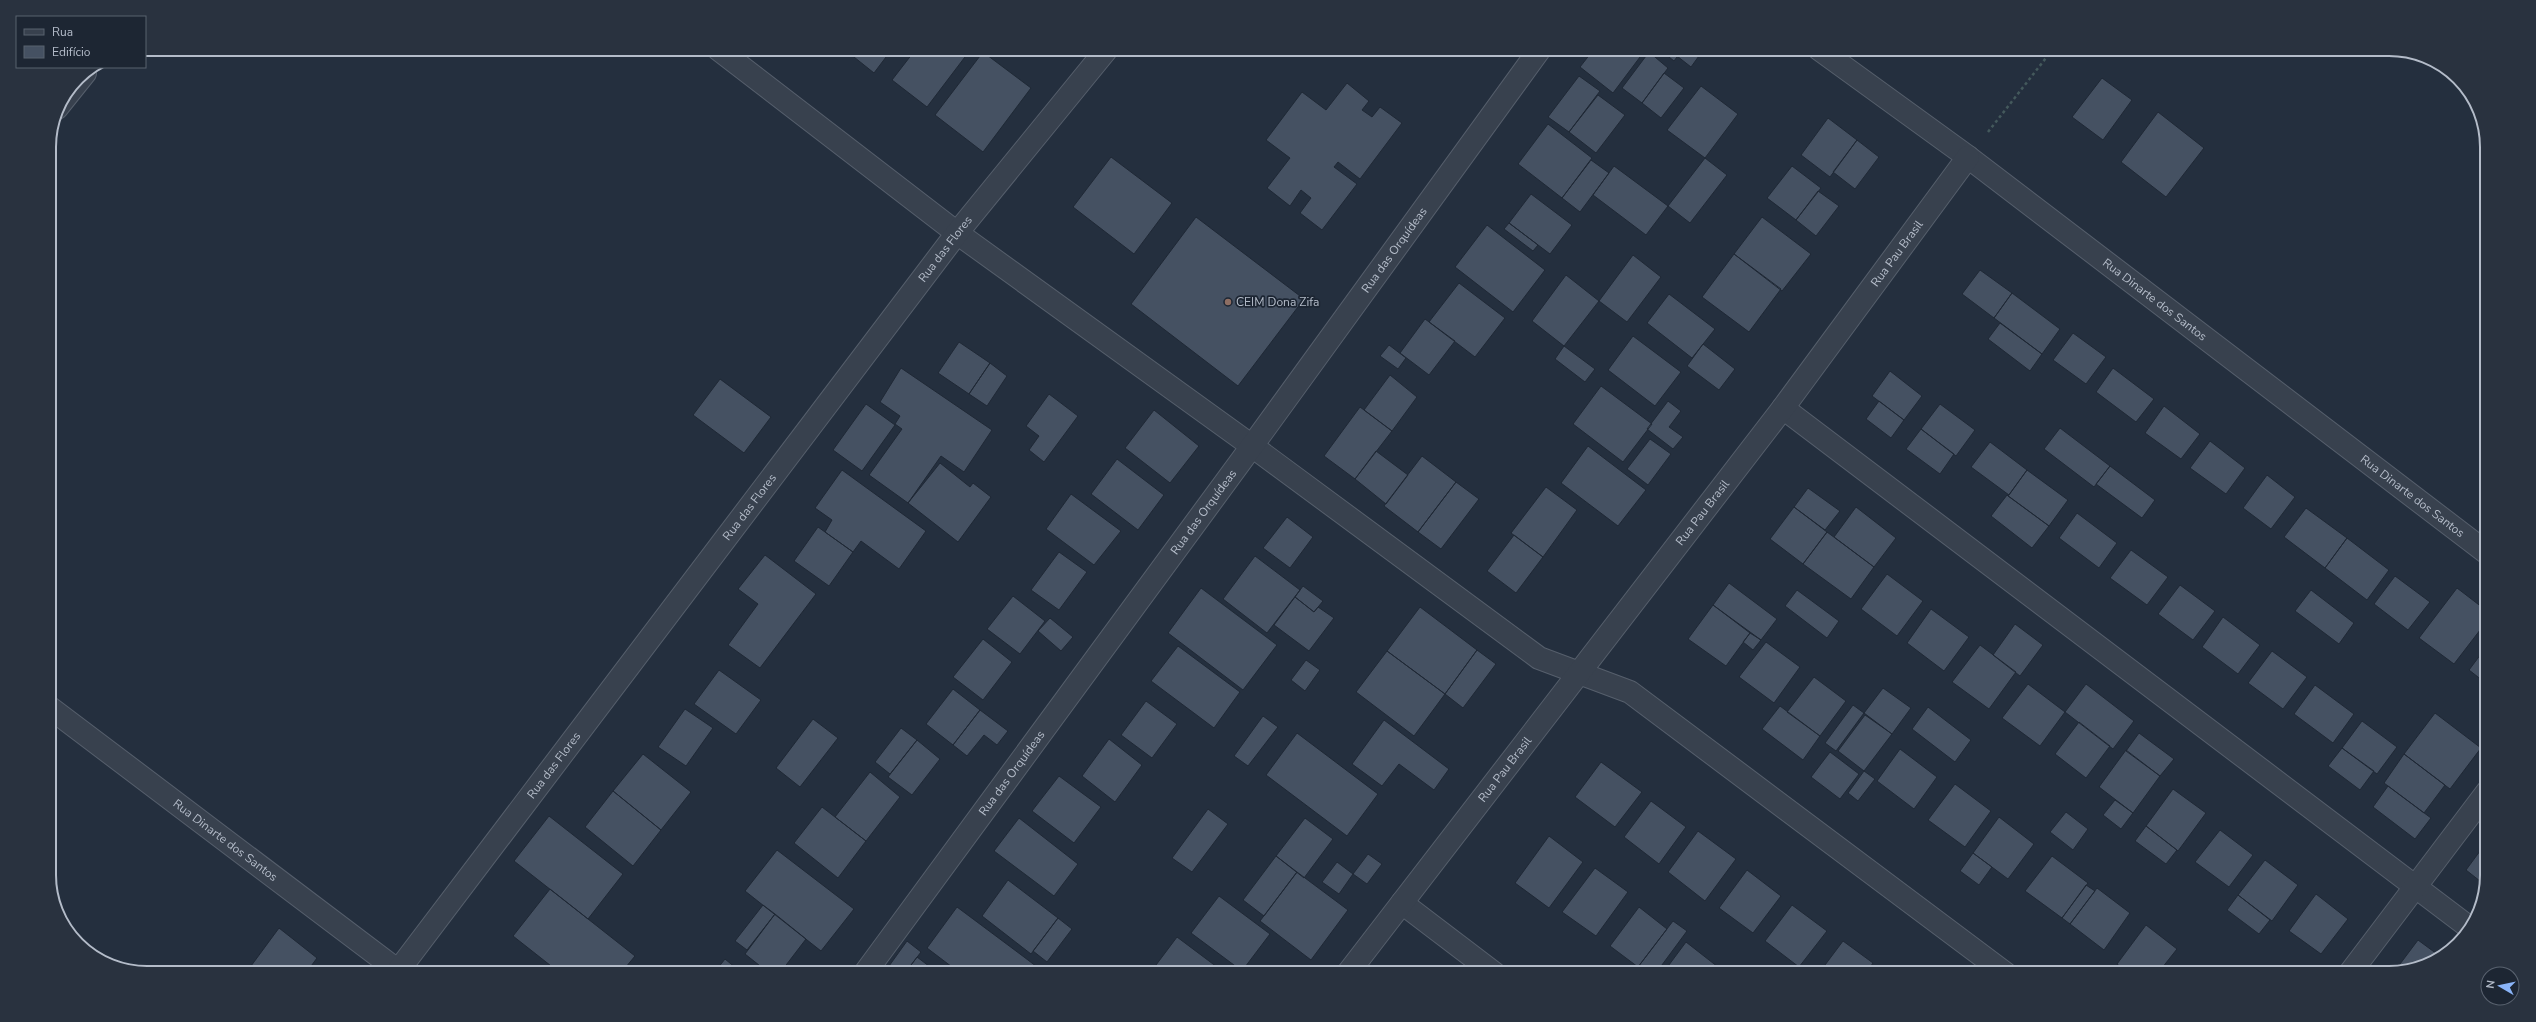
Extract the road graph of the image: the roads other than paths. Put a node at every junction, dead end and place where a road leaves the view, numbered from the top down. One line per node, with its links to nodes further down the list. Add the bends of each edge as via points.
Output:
1 (727, 56): 6 (street)
2 (1101, 56): 6 (street, Rua das Flores)
3 (1535, 56): 8 (street, Rua das Orquídeas)
4 (1830, 56): 5 (street, Rua Dinarte dos Santos)
5 (1968, 157): 7 (street, Rua Pau Brasil); 9 (street, Rua Dinarte dos Santos)
6 (957, 233): 8 (street); 17 (street, Rua das Flores)
7 (1783, 408): 10 (street, Rua Pau Brasil); 13 (street)
8 (1252, 446): 10 (street, via 1539,658); 18 (street, Rua das Orquídeas)
9 (2480, 548)
10 (1577, 672): 14 (street, Rua Pau Brasil); 21 (street, via 1630,692)
11 (56, 712): 16 (street, Rua Dinarte dos Santos)
12 (2480, 801): 13 (street)
13 (2415, 886): 15 (street); 22 (street)
14 (1402, 903): 19 (street, Rua Pau Brasil); 20 (street)
15 (2465, 924)
16 (391, 966)
17 (404, 966)
18 (870, 966)
19 (1353, 966)
20 (1485, 966)
21 (1996, 966)
22 (2355, 966)

